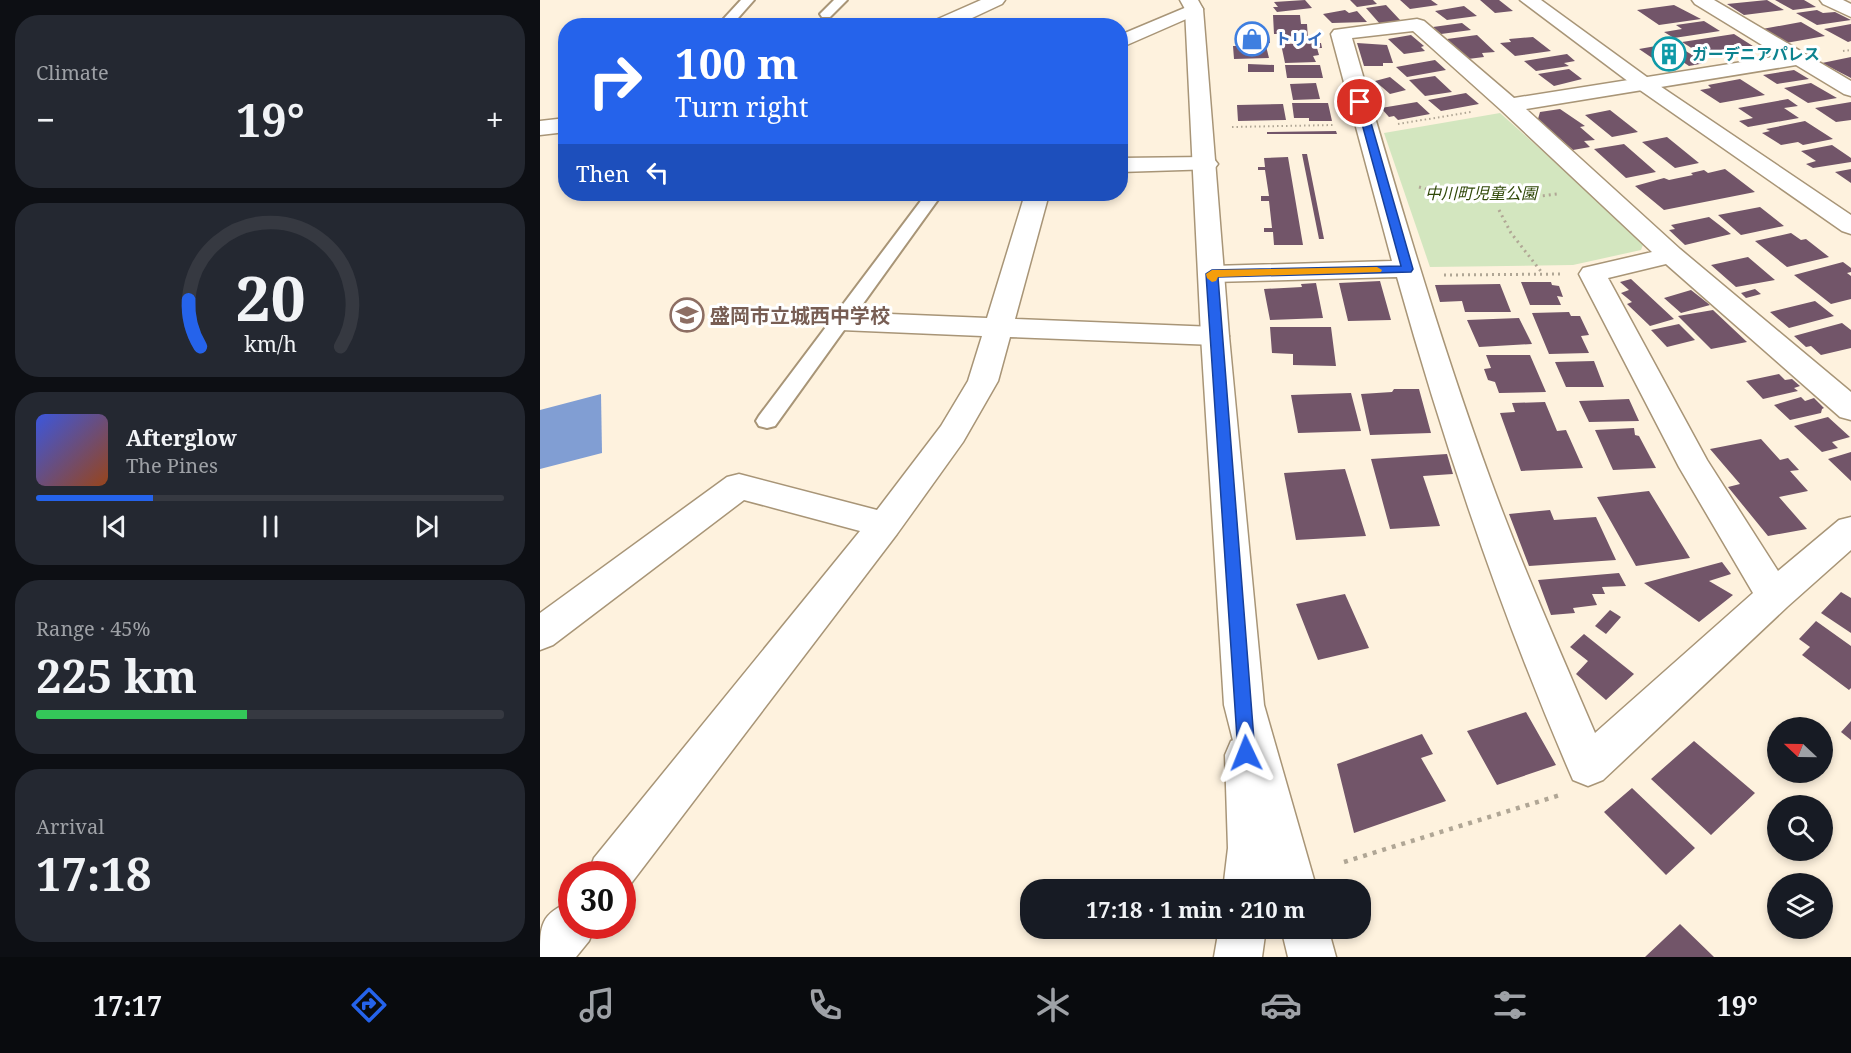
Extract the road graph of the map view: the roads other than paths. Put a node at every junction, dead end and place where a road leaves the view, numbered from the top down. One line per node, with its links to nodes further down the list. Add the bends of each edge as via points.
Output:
1 (748, 0): 10 (lane)
2 (841, 0): 9 (lane)
3 (996, 0): 11 (street)
4 (1529, 0): 14 (street)
5 (1701, 0): 13 (street)
6 (1829, 0): 8 (street)
7 (1192, 4): 12 (street); 19 (street)
8 (1851, 11)
9 (826, 14)
10 (731, 18)
11 (956, 18)
12 (1128, 38)
13 (1798, 58): 14 (street); 15 (street)
14 (1644, 84): 16 (street); 23 (street)
15 (1851, 90)
16 (1509, 105): 24 (street); 25 (street, via 1417,25 1341,34)
17 (558, 126): 18 (street)
18 (540, 128)
19 (1206, 164): 20 (street); 26 (street)
20 (1128, 165)
21 (929, 201): 27 (lane)
22 (1034, 201): 28 (street)
23 (1851, 226)
24 (1671, 255): 30 (street); 34 (street, via 1592,274 1695,467)
25 (1409, 272): 26 (street); 34 (street, via 1474,478 1588,766)
26 (1212, 274): 29 (street)
27 (841, 321): 28 (street); 31 (lane)
28 (999, 328): 29 (street); 32 (street, via 983,381 952,434)
29 (1215, 336): 36 (street)
30 (1851, 409)
31 (767, 421)
32 (885, 525): 35 (street, via 739,486); 37 (street)
33 (1851, 530): 34 (street)
34 (1774, 596)
35 (540, 634)
36 (1244, 705): 38 (street, via 1250,848); 39 (street)
37 (620, 861)
38 (1247, 879)
39 (1290, 879)
40 (560, 939): 43 (street)
41 (1241, 939): 44 (street)
42 (1307, 939): 45 (street)
43 (545, 957)
44 (1238, 957)
45 (1311, 957)

